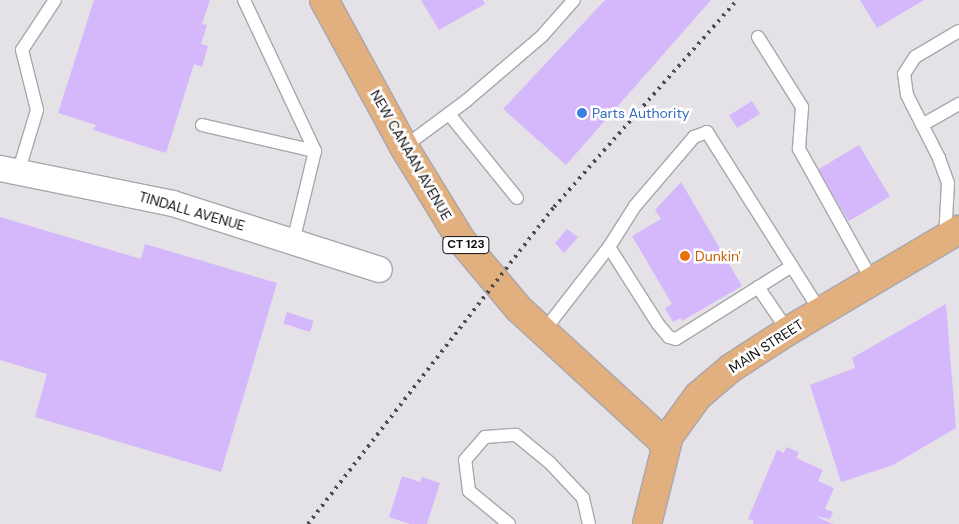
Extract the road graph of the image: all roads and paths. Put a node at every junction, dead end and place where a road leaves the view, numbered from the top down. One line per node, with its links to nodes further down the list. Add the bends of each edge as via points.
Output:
1 (55, 0): 13 (lane, via 22,50 37,110)
2 (244, 0): 12 (lane)
3 (324, 0): 11 (main road, NEW CANAAN AVENUE / CT 123)
4 (574, 0): 8 (lane, via 542,36)
5 (959, 31): 10 (lane, via 915,57 904,74 907,95)
6 (758, 38): 20 (lane, via 802,107 799,149)
7 (959, 104): 10 (lane)
8 (449, 114): 11 (lane); 14 (lane)
9 (202, 125): 12 (lane)
10 (922, 125): 15 (lane, via 948,183)
11 (404, 147): 24 (main road, NEW CANAAN AVENUE / CT 123, via 461,240 507,296)
12 (315, 151): 16 (lane)
13 (9, 171): 16 (street, TINDALL AVENUE, via 96,185 172,203)
14 (517, 198)
15 (952, 234): 20 (main road, MAIN STREET)
16 (293, 242): 19 (street, TINDALL AVENUE)
17 (609, 247): 18 (lane, via 635,206 694,137 707,132); 21 (lane, via 669,338 676,339); 24 (lane)
18 (792, 266): 21 (lane); 22 (lane)
19 (379, 269)
20 (872, 280): 22 (main road, MAIN STREET)
21 (758, 287): 23 (lane)
22 (820, 311): 23 (main road, MAIN STREET)
23 (788, 331): 25 (main road, MAIN STREET, via 731,368 698,396 674,427)
24 (543, 332): 25 (main road, NEW CANAAN AVENUE / CT 123)
25 (666, 444): 28 (main road, MAIN STREET)
26 (508, 524): 27 (lane, via 469,491 465,460 485,437 516,435 550,463 583,498)
27 (589, 524)
28 (647, 524)

